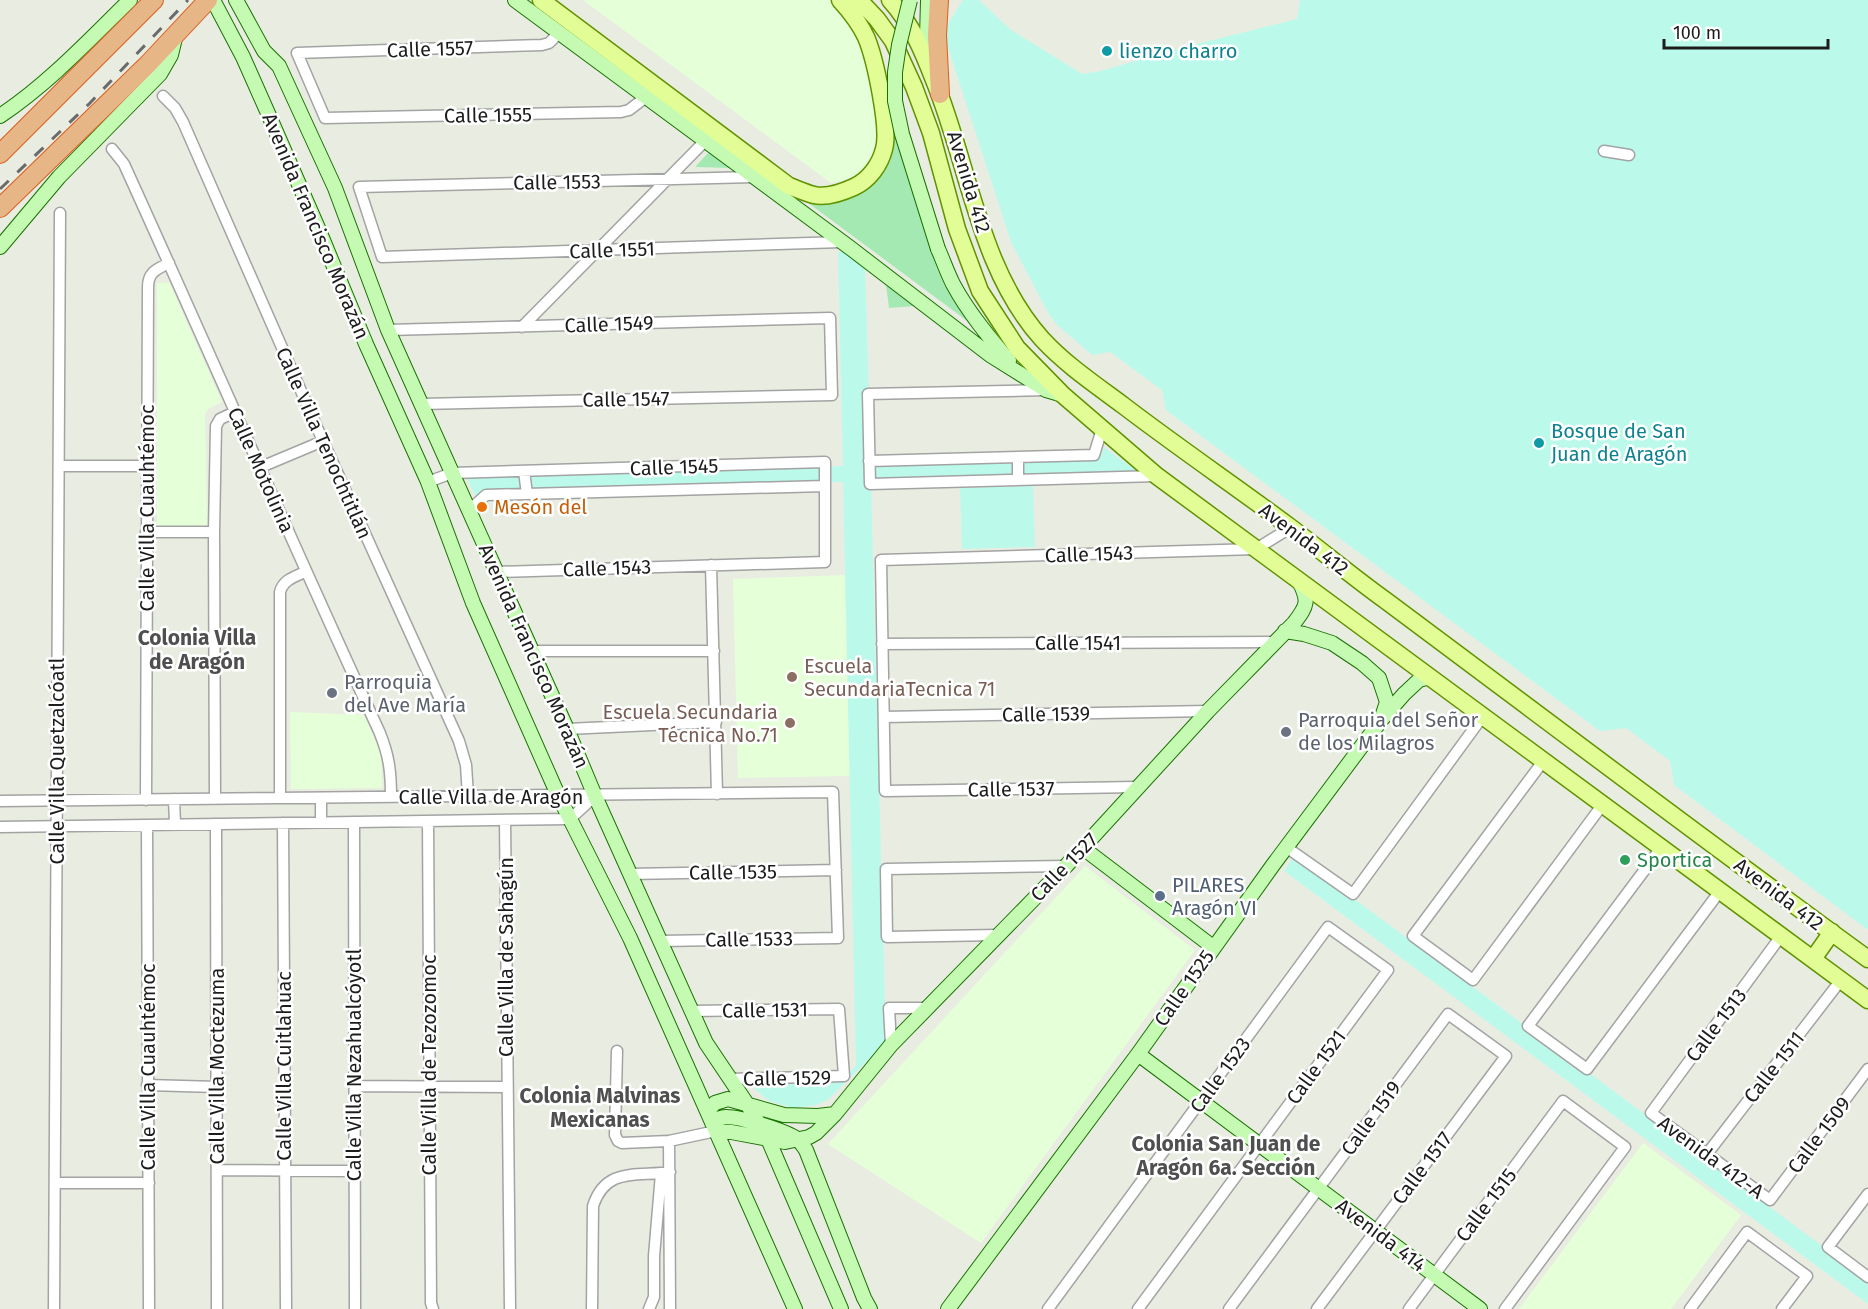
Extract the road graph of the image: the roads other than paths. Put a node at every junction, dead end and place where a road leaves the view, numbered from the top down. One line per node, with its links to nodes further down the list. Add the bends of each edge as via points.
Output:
1 (130, 0): 22 (street, via 25,99)
2 (154, 0): 27 (highway)
3 (208, 0): 15 (highway)
4 (213, 0): 17 (street, Avenida Francisco Morazán)
5 (236, 0): 16 (street, Avenida Francisco Morazán)
6 (515, 0): 14 (street, Avenida 412)
7 (542, 0): 8 (main road, via 789,186 816,196 842,193 864,182 885,148 879,83 866,38)
8 (840, 0)
9 (860, 0): 44 (main road, Avenida 412, via 893,41 914,87 980,291 1017,348)
10 (910, 0): 41 (street, bridge, via 898,45 896,72 895,101 902,134 953,284)
11 (928, 0): 18 (street)
12 (939, 0): 19 (highway)
13 (892, 2): 18 (main road, Avenida 412, via 916,36)
14 (559, 33): 21 (street, Avenida 412); 23 (street, Calle 1557, via 542,45 297,52)
15 (176, 34): 31 (highway); 33 (street, via 171,55 160,74)
16 (264, 51): 17 (street); 40 (street, Avenida Francisco Morazán, via 279,66 335,188)
17 (243, 57): 58 (street, Avenida Francisco Morazán)
18 (931, 72): 19 (main road, Avenida 412)
19 (940, 94): 62 (main road, Avenida 412, via 998,271 1025,318 1069,364)
20 (163, 96): 48 (street, Calle Villa Tenochtitlán, via 183,122)
21 (646, 97): 23 (street, Calle 1555, via 621,112); 24 (street, Avenida 412)
22 (0, 116)
23 (325, 118)
24 (705, 141): 29 (street, Avenida 412); 30 (street)
25 (112, 149): 38 (street, Calle Motolinia, via 124,164)
26 (1604, 151): 28 (street)
27 (0, 154)
28 (1629, 155)
29 (754, 177): 30 (street, Calle 1553); 34 (street, Avenida 412)
30 (665, 179): 36 (street); 37 (street, Calle 1553, via 359,187)
31 (0, 208)
32 (60, 213): 51 (street, Calle Villa Quetzalcóatl)
33 (6, 236): 35 (street)
34 (842, 242): 36 (street, Calle 1551); 41 (street, Avenida 412, via 990,355)
35 (0, 247)
36 (595, 250): 37 (street, Calle 1551); 39 (street)
37 (382, 257)
38 (169, 264): 46 (street, Calle Motolinia); 52 (street, Calle Villa Cuauhtémoc, via 154,270 148,280)
39 (522, 327): 40 (street, Calle 1549); 43 (street, Calle 1549, via 830,318)
40 (388, 330): 45 (street, Avenida Francisco Morazán)
41 (1016, 370): 42 (street, Avenida 412)
42 (1046, 390): 44 (street, Avenida 412); 50 (street, via 868,394)
43 (832, 395): 45 (street, Calle 1547)
44 (1063, 395): 47 (main road, Avenida 412)
45 (421, 404): 55 (street, Avenida Francisco Morazán)
46 (235, 412): 53 (street, Calle Motolinia); 64 (street, via 220,419 216,426)
47 (1102, 429): 49 (street, via 1094,455); 56 (main road, Avenida 412)
48 (323, 441): 53 (street); 86 (street, Calle Villa Tenochtitlán, via 459,741 466,765)
49 (1018, 457): 50 (street); 57 (street)
50 (869, 461): 57 (street, via 870,484)
51 (59, 466): 52 (street); 95 (street, Calle Villa Quetzalcóatl)
52 (148, 466): 63 (street, Calle Villa Cuauhtémoc)
53 (261, 467): 67 (street, Calle Motolinia)
54 (524, 471): 55 (street, Calle 1545); 59 (street, Calle 1545, via 825,462); 60 (street)
55 (452, 473): 58 (street, Calle 1545); 61 (street, Avenida Francisco Morazán)
56 (1157, 476): 57 (street); 65 (main road, Avenida 412)
57 (1018, 480)
58 (428, 482): 85 (street, Avenida Francisco Morazán, via 472,603)
59 (825, 486): 60 (street, Calle 1545); 66 (street, Calle 1543, via 825,562)
60 (527, 494): 61 (street, Calle 1545, via 486,495)
61 (470, 514): 68 (street, Avenida Francisco Morazán)
62 (1290, 528): 65 (street); 115 (main road, Avenida 412)
63 (146, 532): 64 (street); 93 (street, Calle Villa Cuauhtémoc)
64 (214, 532): 92 (street)
65 (1256, 549): 69 (main road, Avenida 412); 72 (street, Calle 1543, via 881,560)
66 (711, 565): 68 (street, Calle 1543); 74 (street)
67 (305, 572): 88 (street, Calle Motolinia, via 388,753); 89 (street, via 286,581 280,592)
68 (497, 572): 73 (street, Avenida Francisco Morazán)
69 (1299, 581): 70 (street, Calle 1527, via 1306,603); 75 (main road, Avenida 412)
70 (1285, 631): 71 (street, Calle 1527); 79 (street, via 1332,643 1379,678 1387,702)
71 (1274, 642): 72 (street, Calle 1541); 76 (street, Calle 1527)
72 (882, 644): 78 (street)
73 (532, 651): 74 (street); 81 (street, Avenida Francisco Morazán)
74 (714, 651): 80 (street)
75 (1429, 677): 77 (main road, Avenida 412); 79 (street, Calle 1525, via 1419,680)
76 (1208, 711): 78 (street, Calle 1539); 83 (street, Calle 1527)
77 (1484, 716): 82 (main road, Avenida 412); 108 (street, via 1353,894)
78 (884, 717): 83 (street, Calle 1537, via 885,791)
79 (1382, 719): 108 (street, Calle 1525)
80 (716, 722): 81 (street); 84 (street)
81 (567, 729): 87 (street, Avenida Francisco Morazán)
82 (1544, 760): 96 (main road, Avenida 412); 96 (street, via 1413,936 1473,980)
83 (1137, 788): 109 (street, Calle 1527)
84 (717, 794): 87 (street); 112 (street, via 833,792)
85 (558, 795): 86 (street, Calle Villa de Aragón); 87 (street, Calle Villa de Aragón); 97 (street, Avenida Francisco Morazán)
86 (468, 796): 88 (street, Calle Villa de Aragón)
87 (595, 796): 97 (street, Calle Villa de Aragón); 113 (street, Avenida Francisco Morazán)
88 (391, 797): 90 (street, Calle Villa de Aragón)
89 (280, 798): 90 (street, Calle Villa de Aragón); 92 (street, Calle Villa de Aragón)
90 (321, 798): 100 (street)
91 (174, 799): 92 (street, Calle Villa de Aragón); 93 (street, Calle Villa de Aragón); 103 (street)
92 (215, 799)
93 (146, 800): 95 (street, Calle Villa de Aragón)
94 (0, 801): 95 (street, Calle Villa de Aragón)
95 (57, 801): 106 (street, Calle Villa Quetzalcóatl)
96 (1603, 804): 110 (main road, Avenida 412)
97 (570, 819): 98 (street, Calle Villa de Aragón); 143 (street, Avenida Francisco Morazán, via 630,938)
98 (505, 820): 99 (street, Calle Villa de Aragón); 138 (street, Calle Villa de Sahagún)
99 (428, 821): 101 (street, Calle Villa de Aragón); 135 (street, Calle Villa de Tezozomoc)
100 (321, 822): 101 (street, Calle Villa de Aragón); 102 (street, Calle Villa de Aragón)
101 (354, 822): 136 (street, Calle Villa Nezahualcóyotl)
102 (283, 823): 104 (street, Calle Villa de Aragón); 151 (street, Calle Villa Cuitlahuac)
103 (175, 824): 104 (street, Calle Villa de Aragón); 105 (street, Calle Villa de Aragón)
104 (216, 824): 137 (street, Calle Villa Moctezuma)
105 (147, 825): 106 (street, Calle Villa de Aragón); 134 (street, Calle Villa Cuauhtémoc)
106 (57, 826): 107 (street, Calle Villa de Aragón); 154 (street, Calle Villa Quetzalcóatl)
107 (0, 827)
108 (1287, 847): 119 (street, Calle 1525)
109 (1083, 848): 111 (street, Calle 1527); 119 (street)
110 (1661, 848): 114 (main road, Avenida 412); 114 (street, via 1528,1026 1587,1070)
111 (1066, 866): 116 (street, Calle 1527); 116 (street, via 886,869 887,937)
112 (836, 870): 113 (street, Calle 1535); 118 (street, Calle 1533, via 838,938)
113 (629, 874): 118 (street, Avenida Francisco Morazán)
114 (1720, 891): 117 (main road, Avenida 412)
115 (1832, 933): 120 (main road); 121 (main road, Avenida 412)
116 (997, 935): 125 (street, Calle 1527)
117 (1781, 936): 120 (main road, Avenida 412); 141 (street, Calle 1513)
118 (660, 941): 126 (street, Avenida Francisco Morazán)
119 (1213, 947): 129 (street, Calle 1525)
120 (1813, 959): 123 (main road, Avenida 412)
121 (1868, 959)
122 (1388, 970): 139 (street, Calle 1523, via 1328,927); 148 (street, Calle 1521)
123 (1841, 980): 124 (main road, Avenida 412); 149 (street, Calle 1511)
124 (1868, 1000)
125 (927, 1008): 127 (street, Calle 1527); 127 (street, via 889,1008)
126 (691, 1011): 132 (street, Calle 1531, via 839,1009); 133 (street, Avenida Francisco Morazán, via 705,1043)
127 (891, 1045): 142 (street, Calle 1527)
128 (617, 1051): 147 (street, via 615,1139 622,1143)
129 (1138, 1054): 139 (street, Avenida 414); 175 (street, Calle 1525)
130 (1506, 1056): 156 (street, Calle 1519, via 1448,1014); 159 (street, Calle 1517)
131 (1868, 1069): 158 (street, Calle 1509)
132 (844, 1076): 133 (street, Calle 1529)
133 (730, 1079): 140 (street, Avenida Francisco Morazán)
134 (147, 1085): 137 (street); 155 (street, Calle Villa Cuauhtémoc)
135 (429, 1085): 136 (street); 138 (street); 168 (street, Calle Villa de Tezozomoc)
136 (354, 1086): 152 (street, Calle Villa Nezahualcóyotl)
137 (217, 1087): 150 (street, Calle Villa Moctezuma)
138 (507, 1087): 169 (street, Calle Villa de Sahagún)
139 (1201, 1101): 148 (street, Avenida 414); 176 (street, Calle 1523)
140 (747, 1104): 142 (street, via 802,1117); 143 (street, via 721,1100); 144 (street, Avenida Francisco Morazán)
141 (1651, 1113): 149 (street, Avenida 412-A)
142 (835, 1114): 146 (street, Calle 1527, via 816,1133)
143 (710, 1125): 144 (street, via 725,1117); 145 (street); 147 (street); 173 (street, Avenida Francisco Morazán)
144 (760, 1125): 145 (street, Avenida Francisco Morazán); 146 (street)
145 (768, 1139): 146 (street); 174 (street, Avenida Francisco Morazán)
146 (799, 1140): 162 (street)
147 (669, 1141): 153 (street)
148 (1259, 1144): 156 (street, Avenida 414); 177 (street, Calle 1521)
149 (1707, 1154): 158 (street, Avenida 412-A)
150 (217, 1170): 151 (street); 165 (street, Calle Villa Moctezuma)
151 (285, 1171): 152 (street); 166 (street, Calle Villa Cuitlahuac)
152 (355, 1172): 167 (street, Calle Villa Nezahualcóyotl)
153 (666, 1173): 170 (street, via 630,1174 602,1186 596,1196); 171 (street, via 654,1256 654,1297); 172 (street)
154 (55, 1183): 155 (street); 163 (street, Calle Villa Quetzalcóatl)
155 (149, 1183): 164 (street, Calle Villa Cuauhtémoc)
156 (1318, 1188): 159 (street, Avenida 414); 178 (street, Calle 1519)
157 (1868, 1194): 161 (street, via 1828,1247)
158 (1770, 1200)
159 (1375, 1231): 160 (street, Avenida 414); 179 (street, Calle 1517)
160 (1434, 1275): 180 (street, Calle 1515); 181 (street, Avenida 414); 182 (street, Calle 1515, via 1563,1101 1626,1147)
161 (1868, 1277)
162 (866, 1306)
163 (54, 1309)
164 (148, 1309)
165 (217, 1309)
166 (286, 1309)
167 (355, 1309)
168 (433, 1309)
169 (510, 1309)
170 (592, 1309)
171 (649, 1309)
172 (670, 1309)
173 (795, 1309)
174 (841, 1309)
175 (948, 1309)
176 (1048, 1309)
177 (1138, 1309)
178 (1229, 1309)
179 (1317, 1309)
180 (1409, 1309)
181 (1480, 1309)
182 (1505, 1309)
183 (1690, 1309): 184 (street, via 1747,1232 1807,1276)
184 (1782, 1309)

